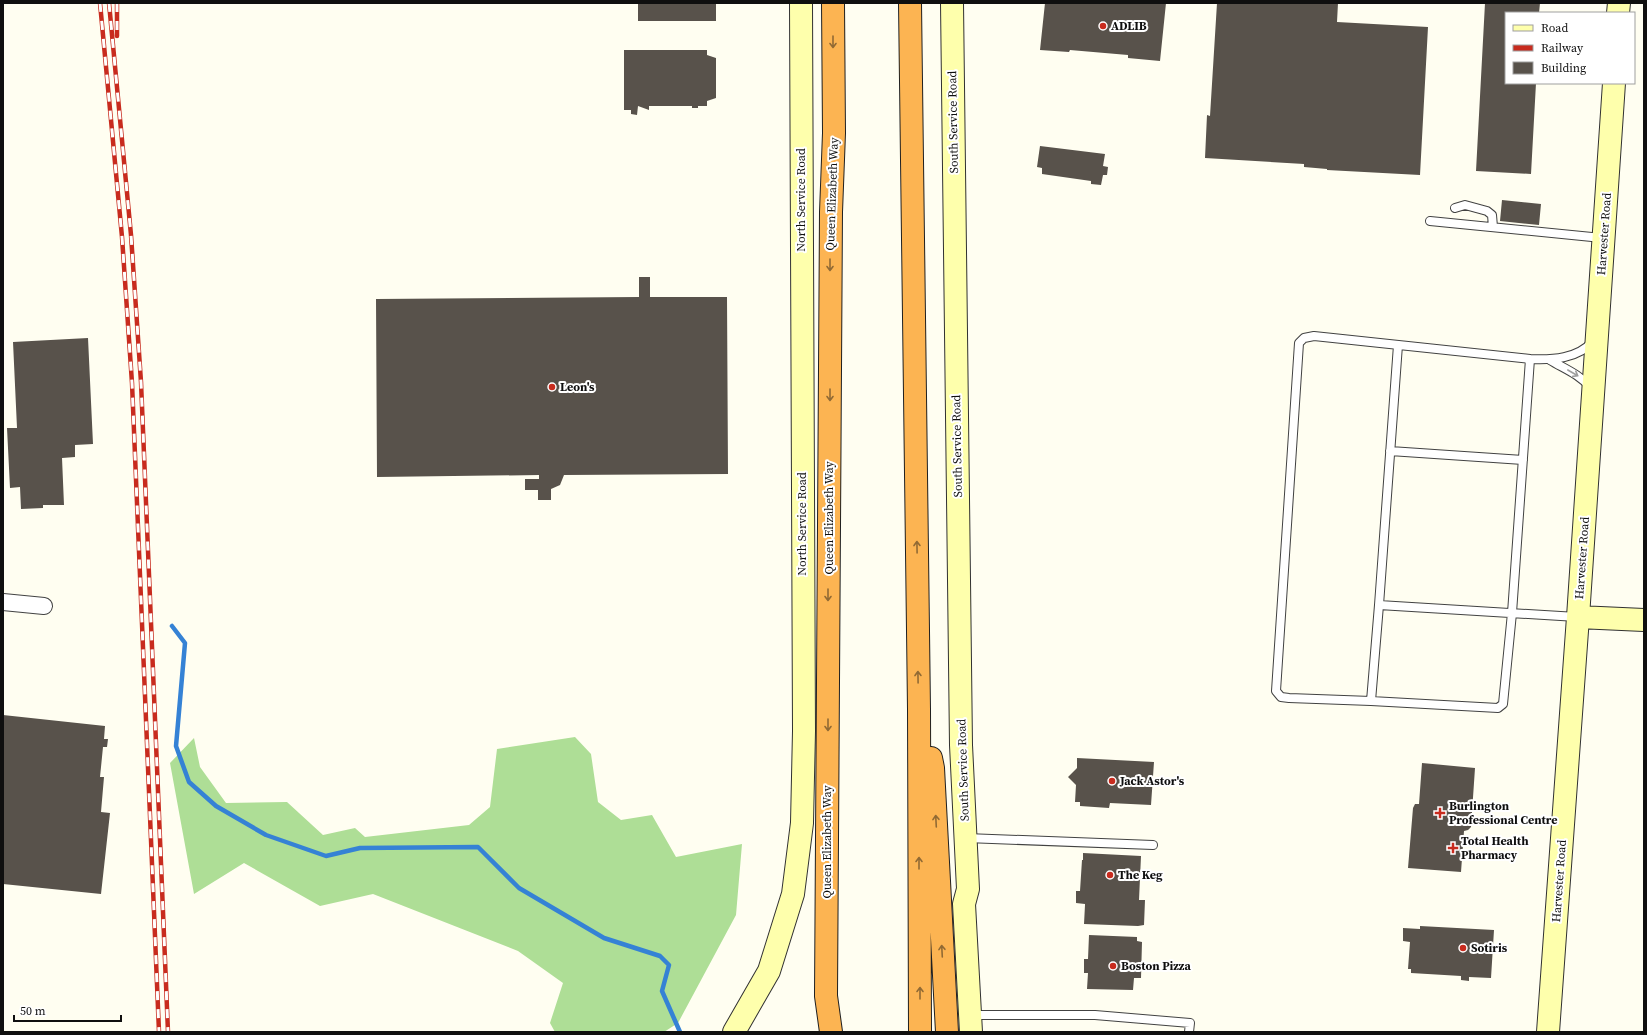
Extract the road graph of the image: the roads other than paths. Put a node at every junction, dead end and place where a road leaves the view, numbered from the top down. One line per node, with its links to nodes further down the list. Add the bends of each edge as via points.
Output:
1 (800, 3): 29 (street, North Service Road, via 804,723 802,823 793,894 769,971)
2 (833, 3): 27 (highway, Queen Elizabeth Way, one-way to 27)
3 (910, 3): 24 (highway, one-way to 3)
4 (952, 3): 25 (street, South Service Road, via 961,745)
5 (1614, 84): 9 (street, Harvester Road)
6 (1455, 208): 8 (lane, via 1464,205 1487,211 1492,215)
7 (1430, 221): 8 (lane)
8 (1493, 227): 9 (lane)
9 (1603, 238): 10 (street, Harvester Road)
10 (1596, 338): 13 (lane, via 1579,352); 14 (street, Harvester Road)
11 (1398, 345): 12 (lane); 15 (lane); 23 (lane, via 1314,336 1304,338 1299,343 1276,691 1281,696 1289,698)
12 (1530, 359): 13 (lane); 16 (lane)
13 (1550, 360): 14 (lane, one-way to 14, via 1576,374)
14 (1593, 391): 21 (street, Harvester Road)
15 (1390, 451): 16 (lane); 18 (lane)
16 (1523, 460): 20 (lane)
17 (3, 602): 19 (street)
18 (1379, 605): 20 (lane); 23 (lane)
19 (44, 606)
20 (1512, 613): 21 (lane); 23 (lane, via 1503,704 1498,708)
21 (1578, 617): 22 (street); 35 (street, Harvester Road)
22 (1644, 620)
23 (1372, 701)
24 (918, 709): 32 (highway, one-way to 24); 33 (highway, one-way to 24, via 933,768)
25 (965, 838): 26 (lane); 28 (street, South Service Road, via 968,889 964,904)
26 (1152, 845)
27 (826, 996): 30 (highway); 31 (highway, Queen Elizabeth Way)
28 (976, 1023): 34 (lane, via 1095,1015 1190,1023)
29 (734, 1032)
30 (826, 1032)
31 (831, 1032)
32 (920, 1032)
33 (946, 1032)
34 (1189, 1032)
35 (1548, 1032)

